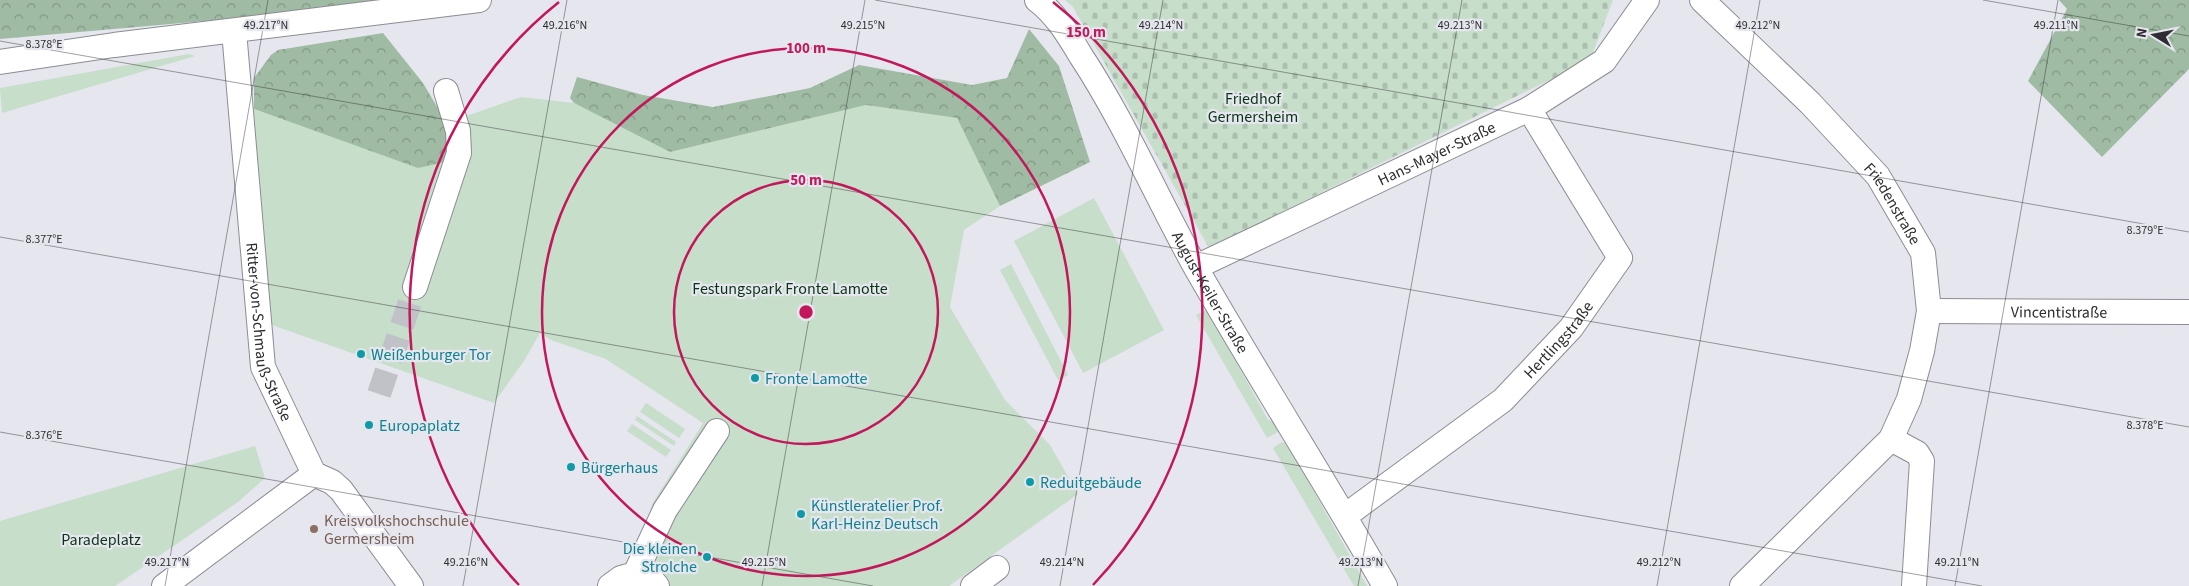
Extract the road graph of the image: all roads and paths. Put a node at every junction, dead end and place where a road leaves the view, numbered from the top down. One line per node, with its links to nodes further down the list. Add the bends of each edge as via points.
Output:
1 (479, 0): 5 (street)
2 (1037, 0): 9 (street, August-Keiler-Straße, via 1065,31 1102,88)
3 (1647, 0): 8 (street, Hans-Mayer-Straße, via 1604,61)
4 (1702, 0): 11 (street, Friedenstraße, via 1810,103 1878,176 1923,253)
5 (234, 31): 6 (street); 15 (street, Ritter-von-Schmauß-Straße, via 262,367)
6 (0, 62)
7 (446, 91): 10 (street, via 460,142 459,153)
8 (1529, 108): 9 (street, Hans-Mayer-Straße); 16 (street, Hertlingstraße, via 1620,258 1570,328 1503,400)
9 (1196, 268): 16 (street, August-Keiler-Straße)
10 (415, 287)
11 (1929, 311): 12 (street, Vincentistraße); 14 (street, Friedenstraße, via 1909,399)
12 (2189, 312)
13 (717, 431): 18 (street, via 665,510)
14 (1891, 439): 25 (street, Friedenstraße); 26 (street, via 1917,453 1922,461)
15 (314, 474): 19 (street); 20 (street, via 341,490)
16 (1345, 516): 24 (street, August-Keiler-Straße)
17 (997, 568): 23 (street)
18 (635, 574): 21 (street); 22 (street, via 652,580)
19 (164, 586)
20 (411, 586)
21 (610, 586)
22 (657, 586)
23 (973, 586)
24 (1384, 586)
25 (1742, 586)
26 (1914, 586)

